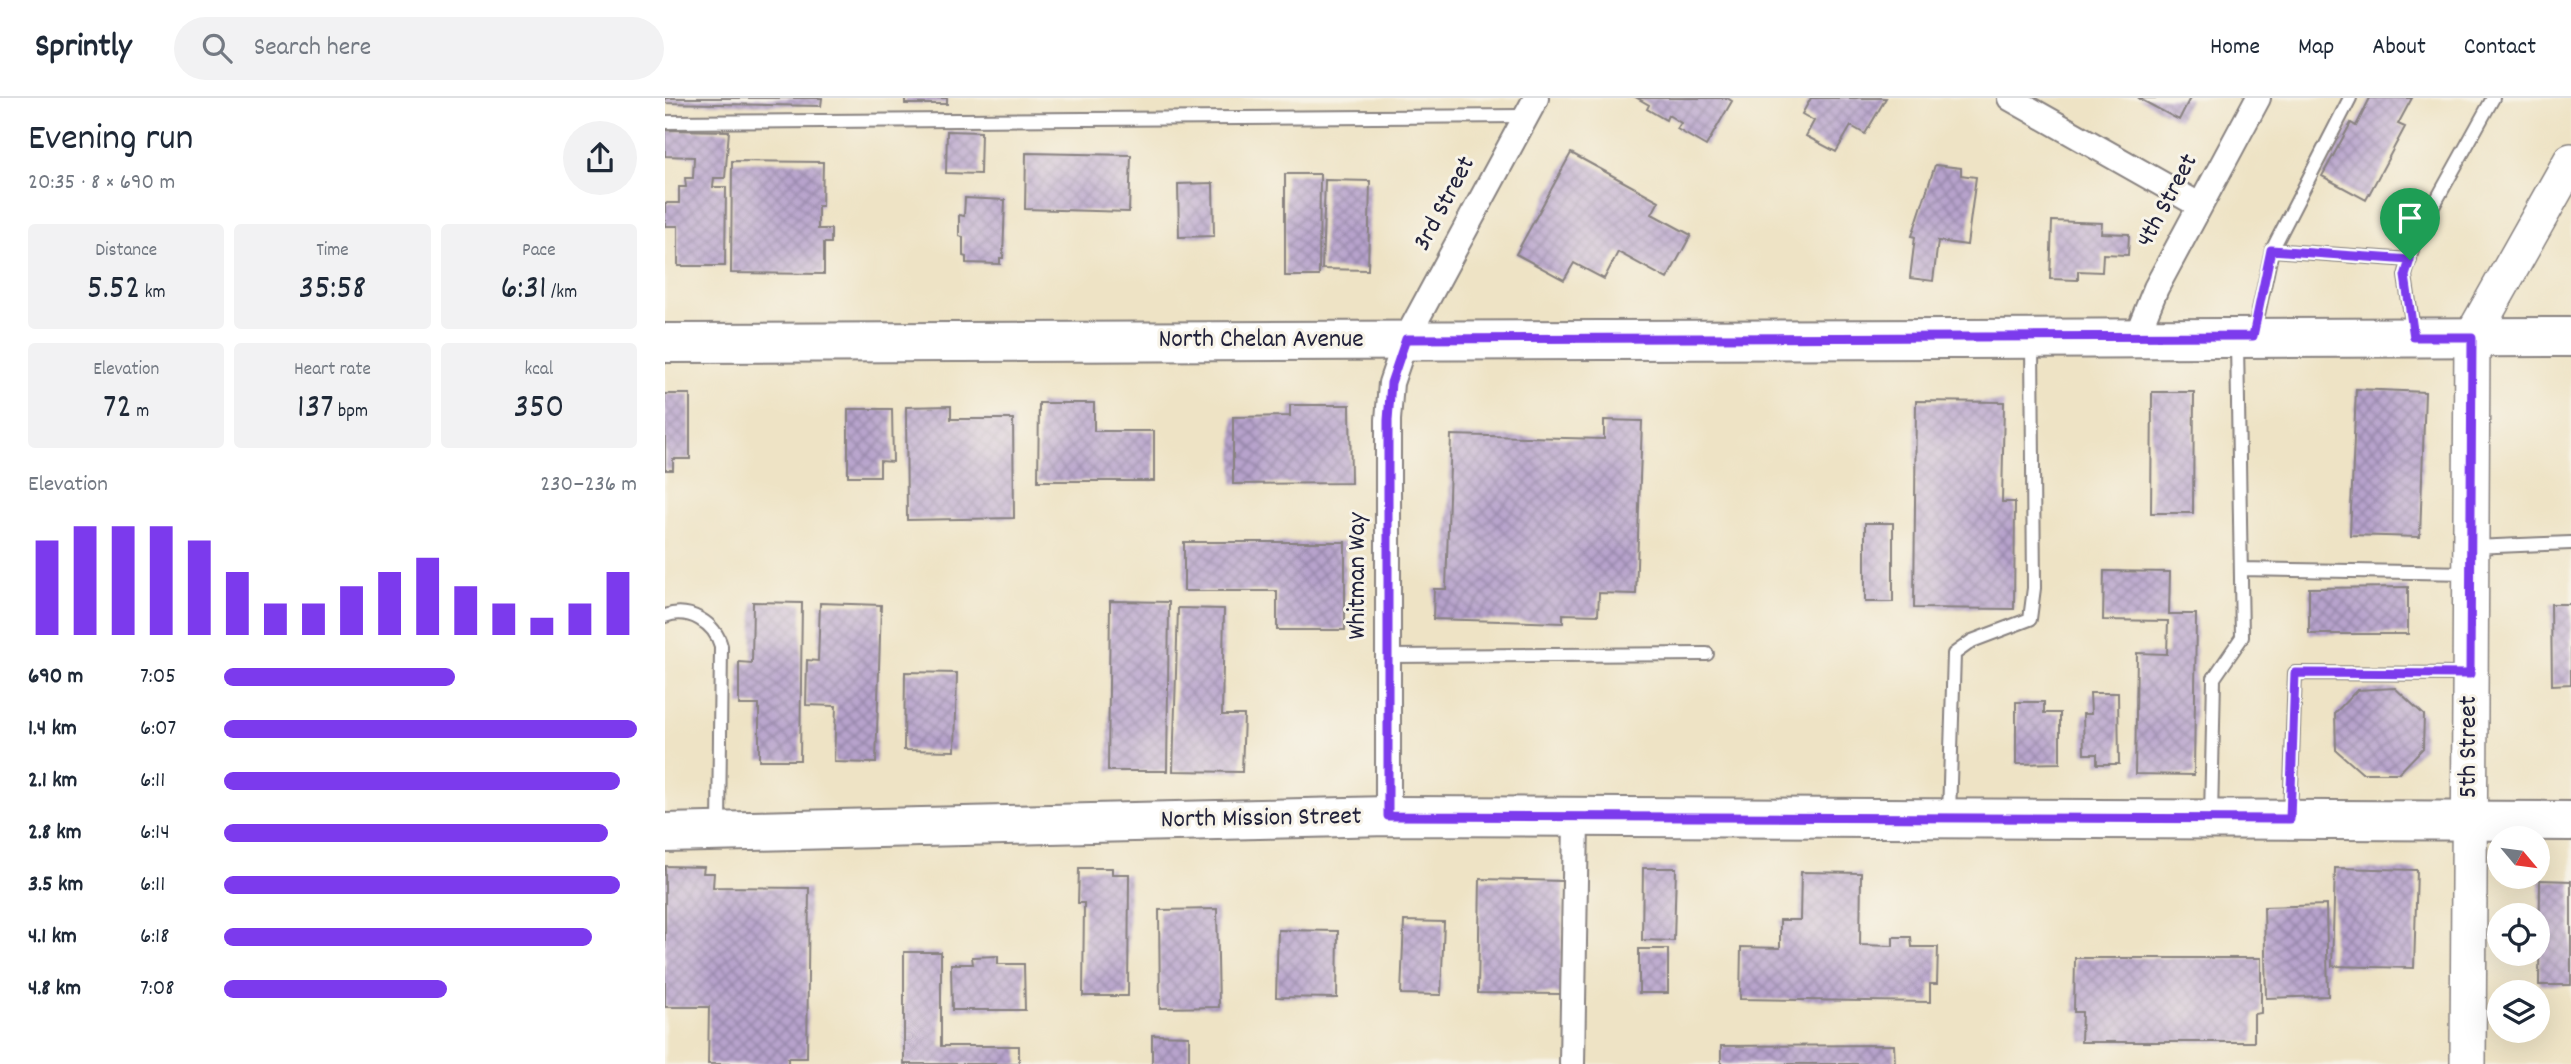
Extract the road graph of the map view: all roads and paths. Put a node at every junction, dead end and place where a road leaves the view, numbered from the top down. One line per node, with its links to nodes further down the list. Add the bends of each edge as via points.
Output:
1 (2010, 98): 8 (street)
2 (2258, 98): 8 (street, 4th Street)
3 (2350, 98): 9 (lane)
4 (2493, 98): 10 (lane, via 2415,240)
5 (1531, 107): 6 (lane); 17 (street, 3rd Street)
6 (665, 122)
7 (2571, 161): 15 (main road, 5th Street)
8 (2199, 205): 11 (street, 4th Street)
9 (2271, 250): 10 (lane); 13 (lane)
10 (2410, 260): 14 (lane, via 2405,276)
11 (2137, 335): 12 (main road, North Chelan Avenue); 13 (main road, North Chelan Avenue)
12 (2032, 336): 17 (main road, North Chelan Avenue); 30 (lane, via 2034,588 2029,619 1972,641 1954,654)
13 (2245, 336): 14 (main road, North Chelan Avenue); 21 (lane)
14 (2414, 337): 15 (main road, North Chelan Avenue)
15 (2472, 337): 16 (main road, North Chelan Avenue); 20 (main road, 5th Street)
16 (2571, 337)
17 (1406, 339): 18 (main road, North Chelan Avenue); 24 (street, Whitman Way, via 1391,383 1388,420)
18 (665, 342)
19 (2571, 543): 20 (lane)
20 (2470, 561): 21 (lane); 25 (main road, 5th Street)
21 (2241, 569): 31 (lane, via 2242,637 2214,678)
22 (665, 615): 33 (lane, via 688,614 707,623 721,646)
23 (1707, 654): 24 (lane)
24 (1388, 656): 26 (street, Whitman Way)
25 (2470, 674): 28 (lane, via 2295,673); 29 (main road, 5th Street)
26 (1388, 816): 27 (main road, North Mission Street); 33 (main road, North Mission Street)
27 (1576, 819): 30 (main road, North Mission Street); 35 (street)
28 (2290, 819): 29 (main road, North Mission Street); 31 (main road, North Mission Street)
29 (2469, 819): 32 (main road, North Mission Street); 36 (main road, 5th Street)
30 (1949, 820): 31 (main road, North Mission Street)
31 (2210, 820)
32 (2571, 821)
33 (719, 832): 34 (main road, North Mission Street)
34 (665, 834)
35 (1572, 1064)
36 (2468, 1064)

